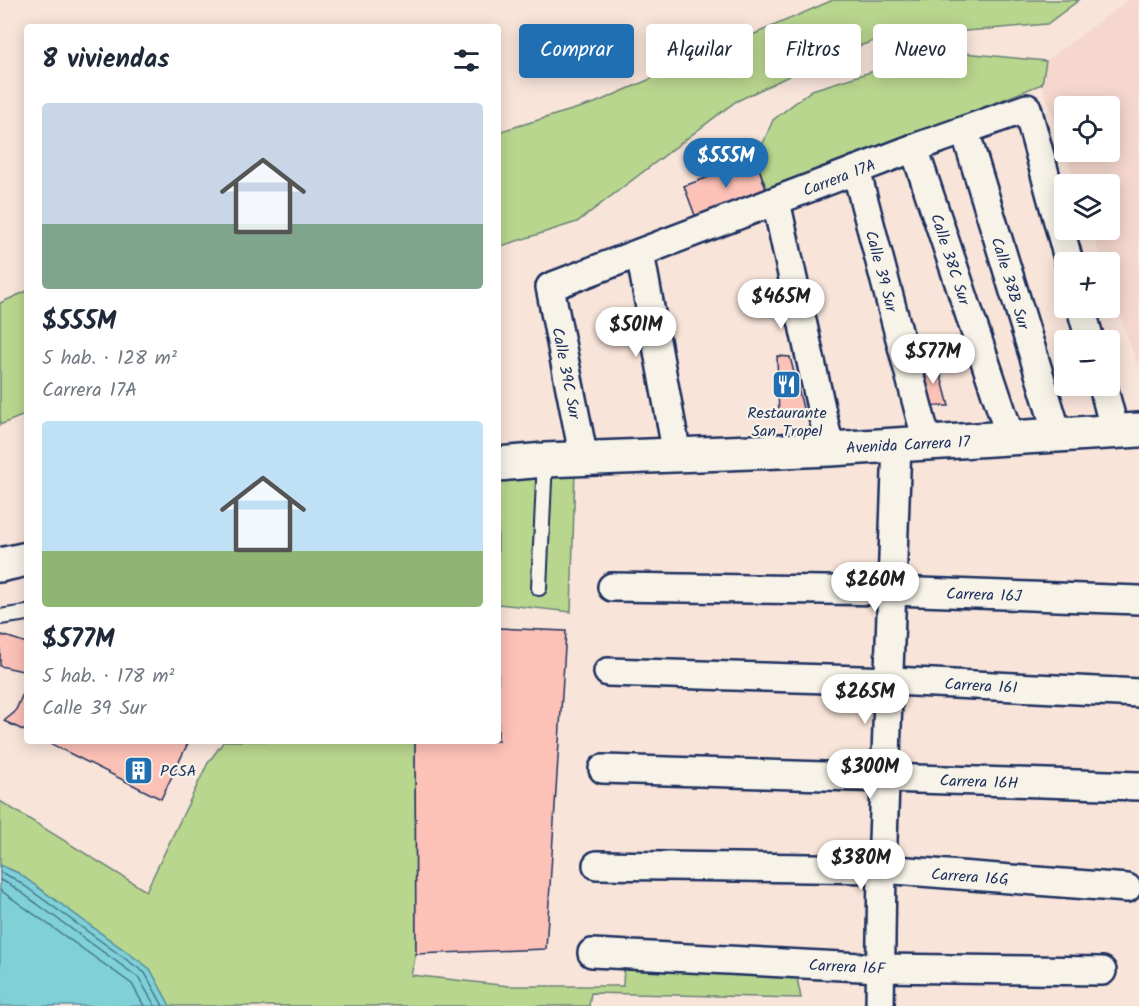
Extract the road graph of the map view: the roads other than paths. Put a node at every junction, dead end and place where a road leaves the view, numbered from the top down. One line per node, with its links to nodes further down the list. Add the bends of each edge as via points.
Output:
1 (965, 131): 2 (street, Carrera 17A); 5 (street, Carrera 17A, via 1027,108); 10 (street, Calle 38B Sur)
2 (914, 148): 3 (street, Carrera 17A); 11 (street, Calle 38C Sur)
3 (856, 170): 4 (street, Carrera 17A); 12 (street, Calle 39 Sur)
4 (777, 201): 6 (street, Carrera 17A); 13 (street)
5 (1066, 252)
6 (640, 253): 7 (street, Carrera 17A); 14 (street)
7 (550, 287): 15 (street, Calle 39C Sur)
8 (1108, 396): 9 (street)
9 (1127, 431): 10 (main road, Avenida Carrera 17)
10 (1058, 436): 11 (main road, Avenida Carrera 17)
11 (1011, 439): 12 (main road, Avenida Carrera 17)
12 (912, 443): 13 (main road, Avenida Carrera 17); 22 (street, Calle 39 Sur)
13 (830, 449): 14 (main road, Avenida Carrera 17)
14 (677, 455): 15 (main road, Avenida Carrera 17)
15 (584, 459): 16 (main road, Avenida Carrera 17)
16 (545, 460): 17 (main road, Avenida Carrera 17); 20 (lane)
17 (501, 464)
18 (24, 560): 19 (main road)
19 (0, 565)
20 (539, 588)
21 (612, 588): 22 (street, Carrera 16J)
22 (892, 591): 23 (street, Carrera 16J); 27 (street, Calle 39 Sur)
23 (1139, 600)
24 (24, 613): 25 (lane)
25 (0, 617)
26 (608, 672): 27 (street, Carrera 16I)
27 (890, 681): 28 (street, Carrera 16I); 30 (street, Calle 39 Sur)
28 (1139, 693)
29 (603, 769): 30 (street, Carrera 16H)
30 (885, 778): 31 (street, Carrera 16H); 33 (street, Calle 39 Sur)
31 (1139, 786)
32 (597, 865): 33 (street, Carrera 16G)
33 (882, 869): 34 (street, Carrera 16G); 36 (street, Calle 39 Sur)
34 (1127, 888)
35 (592, 953): 36 (street, Carrera 16F)
36 (880, 968): 37 (street, Carrera 16F); 38 (street, Calle 39 Sur)
37 (1102, 971)
38 (880, 1006)

